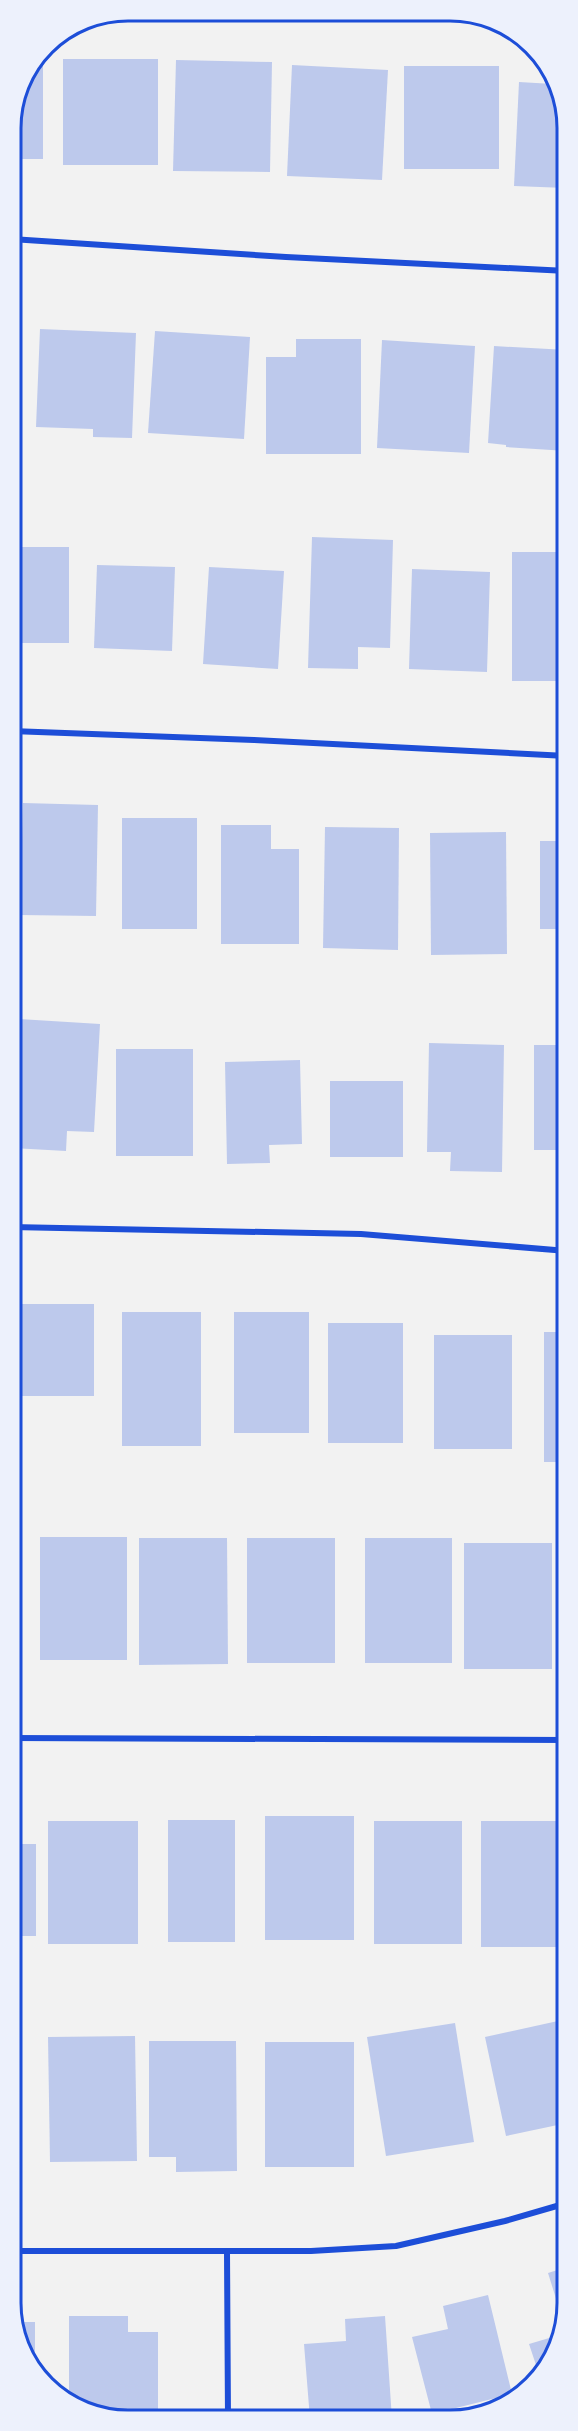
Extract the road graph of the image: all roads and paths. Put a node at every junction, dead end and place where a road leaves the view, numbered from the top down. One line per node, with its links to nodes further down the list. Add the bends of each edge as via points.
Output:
1 (21, 240): 2 (street)
2 (557, 271)
3 (21, 731): 4 (street)
4 (557, 755)
5 (21, 1227): 6 (street, via 361,1234)
6 (557, 1250)
7 (21, 1738): 8 (street)
8 (557, 1740)
9 (557, 2206): 11 (street, via 396,2246)
10 (21, 2251): 11 (street)
11 (227, 2252): 12 (street)
12 (228, 2410)

